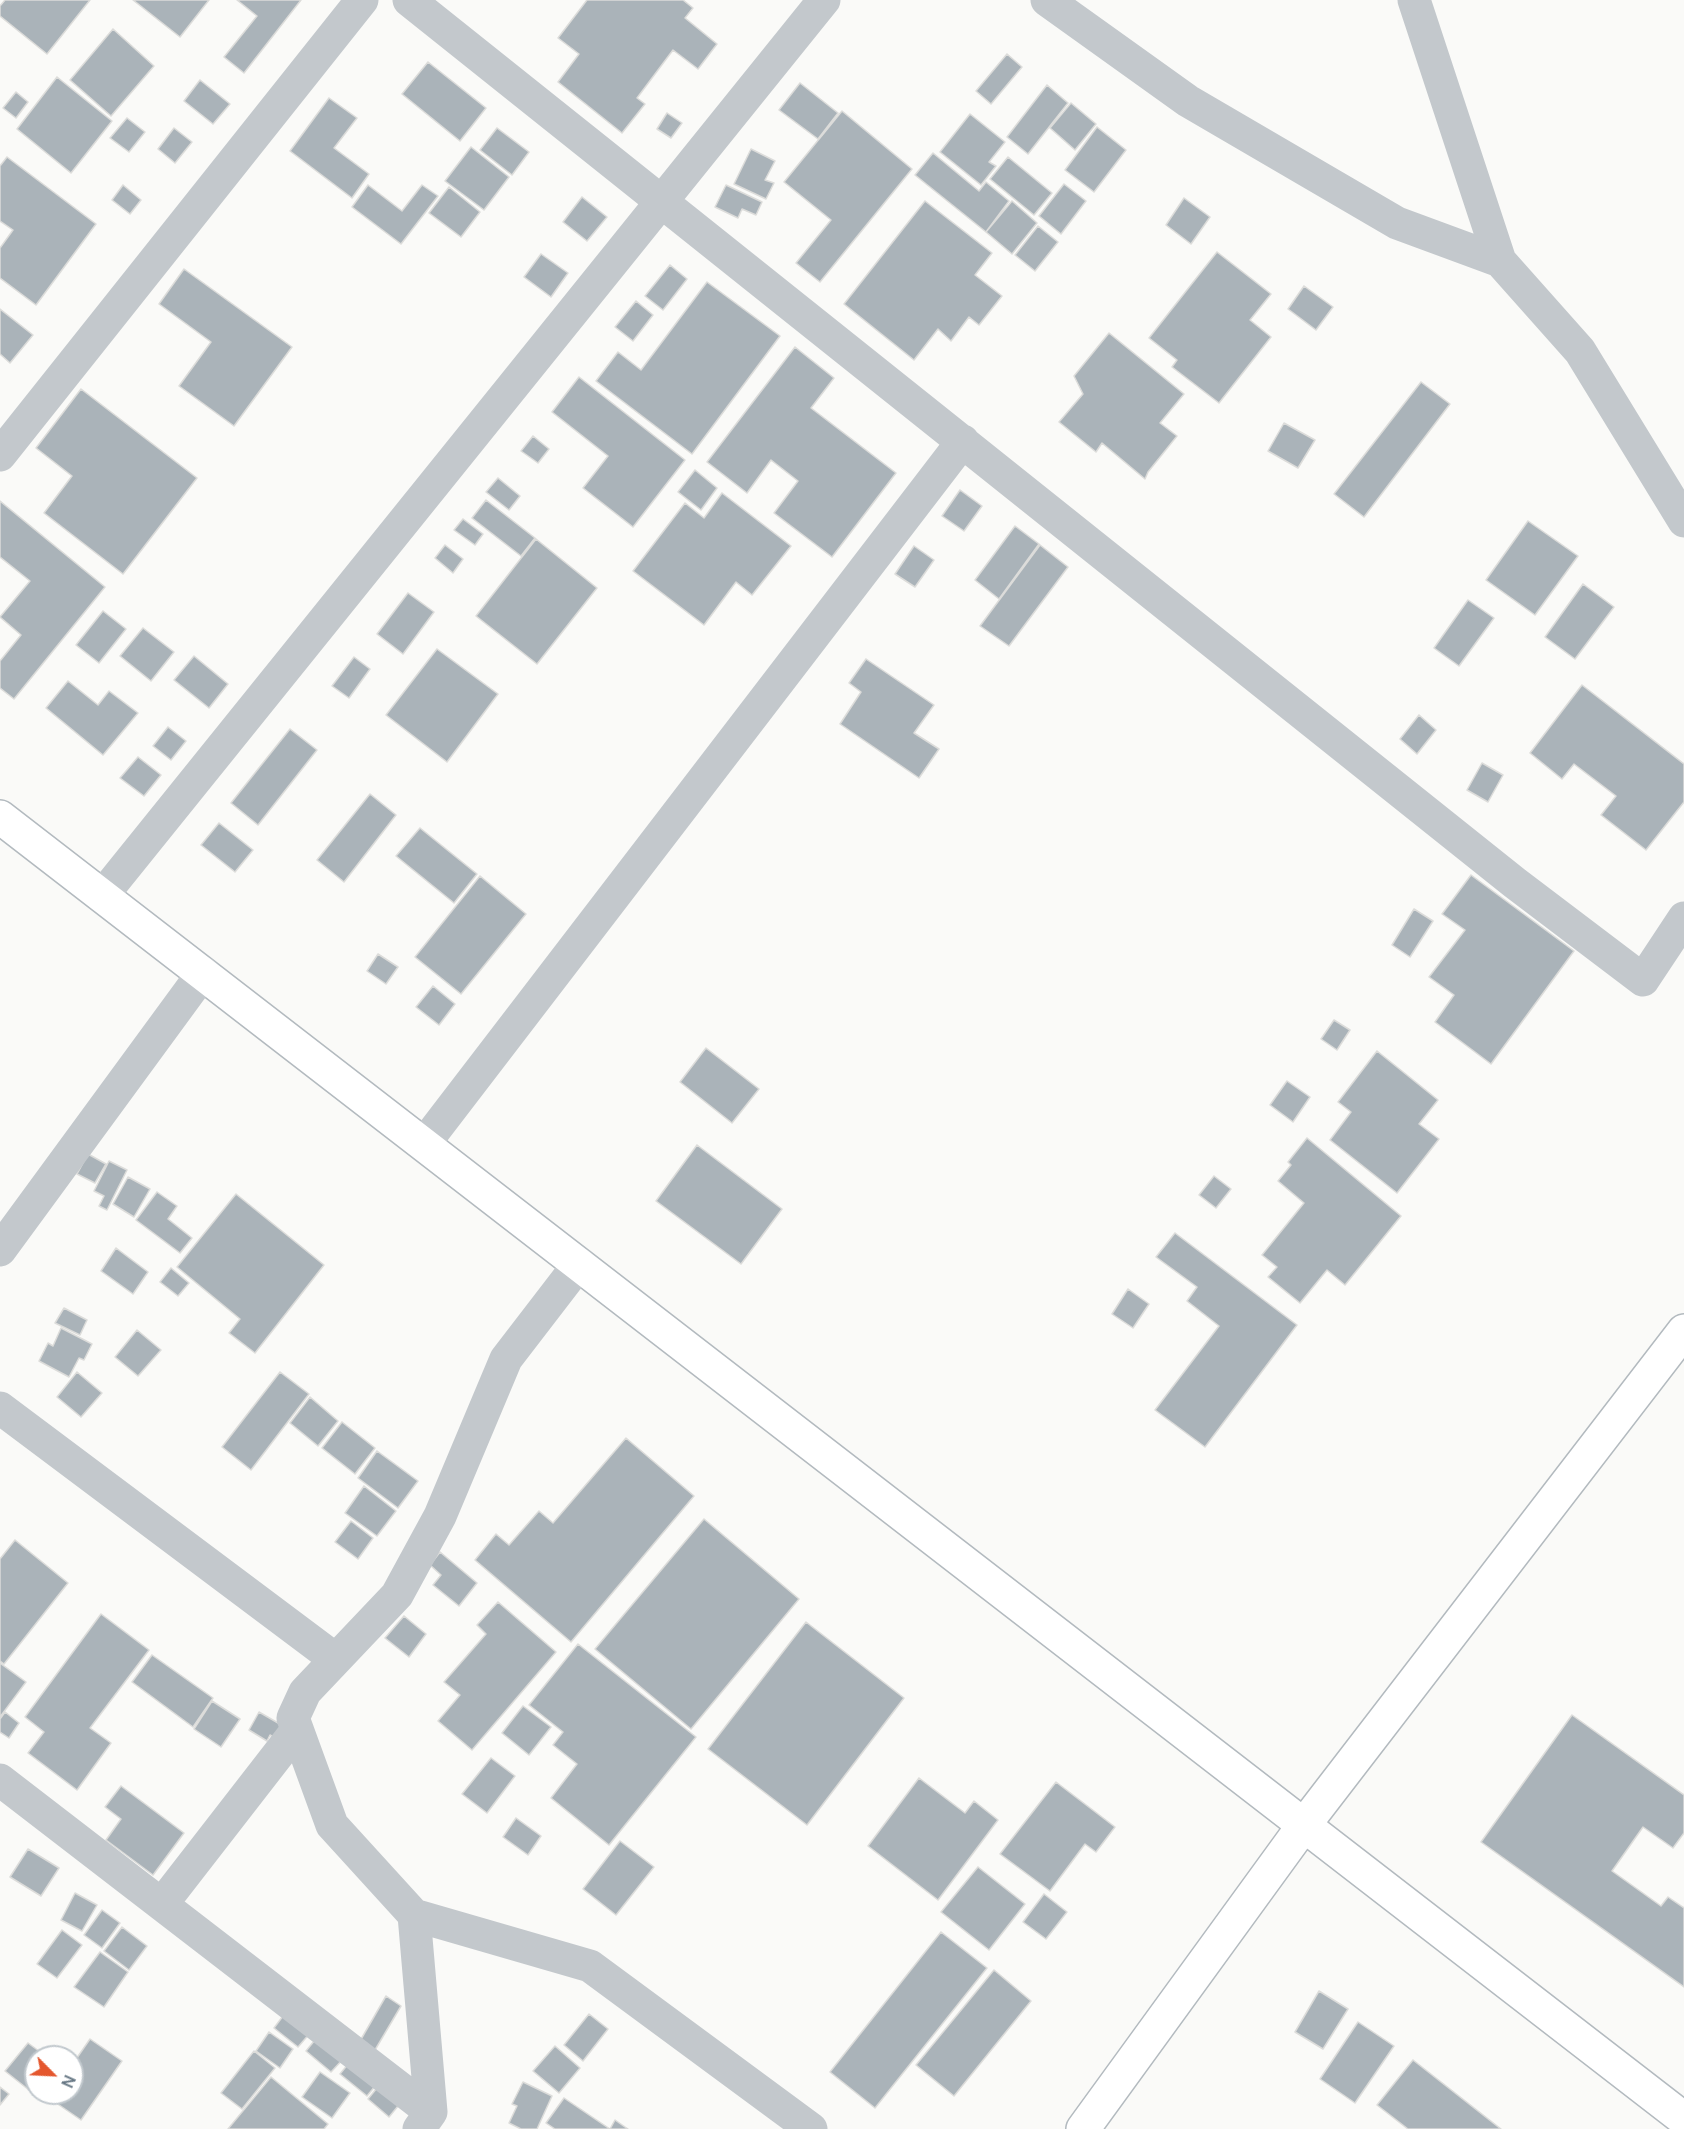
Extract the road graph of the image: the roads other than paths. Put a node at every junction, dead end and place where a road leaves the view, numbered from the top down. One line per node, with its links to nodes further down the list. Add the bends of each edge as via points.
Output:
1 (362, 0): 9 (street)
2 (409, 0): 6 (street)
3 (824, 0): 6 (street)
4 (1047, 0): 7 (street, via 1188,101 1397,223)
5 (1414, 0): 7 (street)
6 (663, 201): 8 (street); 12 (street)
7 (1500, 261): 10 (street, via 1580,351)
8 (963, 441): 13 (street, via 1515,884 1643,980); 15 (street)
9 (0, 454)
10 (1684, 521)
11 (0, 816): 12 (street)
12 (102, 896): 14 (street)
13 (1684, 918)
14 (203, 974): 15 (street); 16 (street)
15 (424, 1144): 17 (street)
16 (0, 1250)
17 (579, 1264): 20 (street, via 507,1359 440,1516 397,1595); 23 (street)
18 (1684, 1331): 23 (street)
19 (0, 1408): 20 (street)
20 (335, 1659): 21 (street, via 305,1692 293,1718)
21 (297, 1730): 24 (street); 25 (street, via 332,1825)
22 (1, 1784): 24 (street)
23 (1304, 1825): 26 (street); 29 (street)
24 (162, 1904): 27 (street)
25 (414, 1915): 27 (street); 28 (street, via 590,1966)
26 (1684, 2119)
27 (425, 2120)
28 (812, 2129)
29 (1083, 2129)

